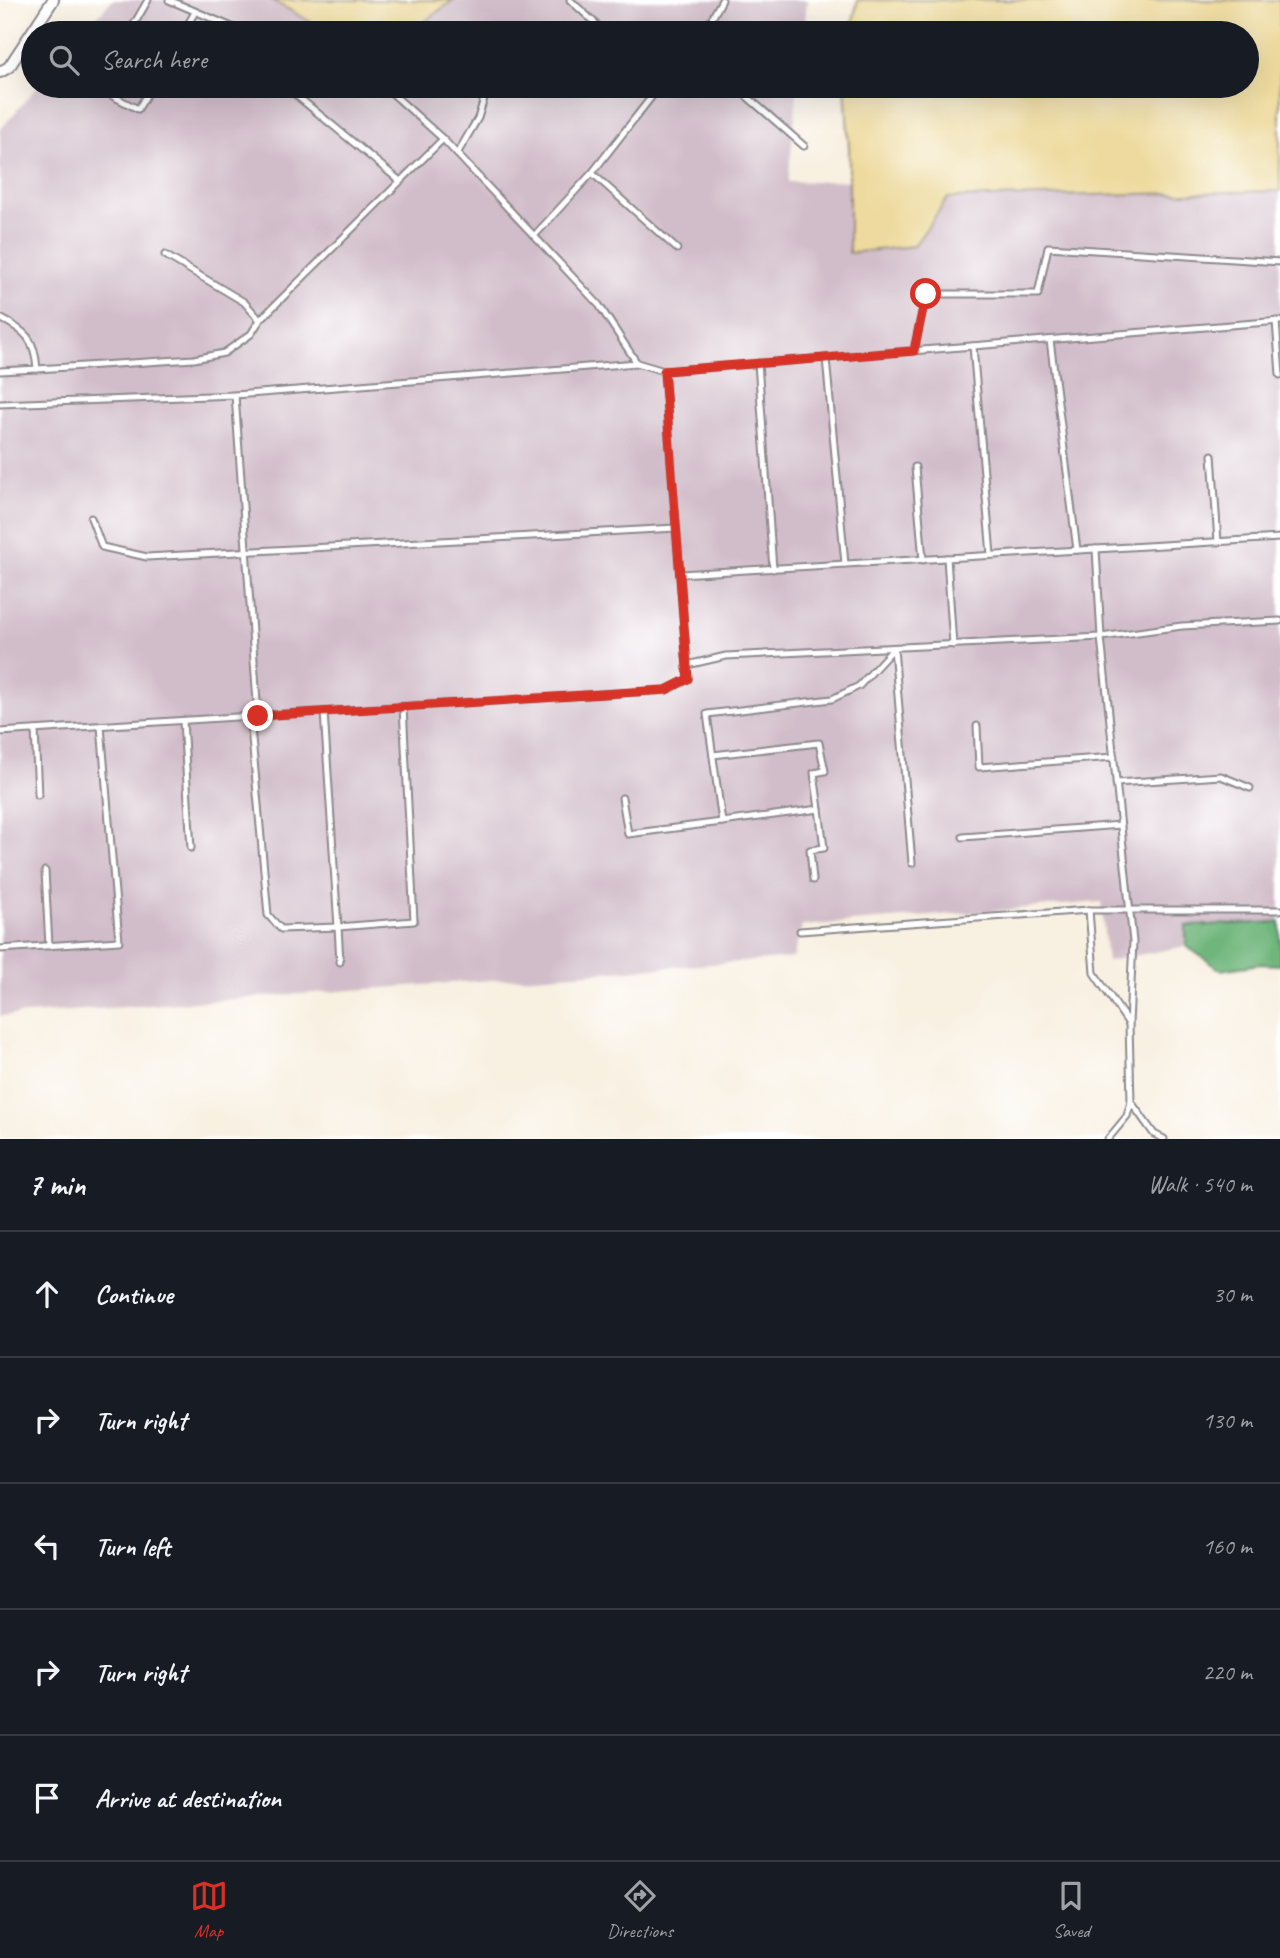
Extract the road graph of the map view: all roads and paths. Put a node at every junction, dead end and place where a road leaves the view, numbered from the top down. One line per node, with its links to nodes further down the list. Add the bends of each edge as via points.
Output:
1 (52, 0): 7 (street)
2 (148, 0): 8 (lane)
3 (169, 0): 6 (lane)
4 (570, 0): 11 (lane)
5 (722, 0): 12 (lane)
6 (195, 12): 9 (lane); 10 (lane)
7 (39, 21)
8 (136, 21)
9 (190, 21)
10 (217, 21)
11 (593, 21)
12 (711, 21)
13 (21, 48): 14 (street)
14 (0, 72)
15 (117, 98): 16 (lane, via 138,109)
16 (145, 98)
17 (300, 98): 26 (lane)
18 (397, 98): 22 (lane)
19 (484, 98): 24 (lane)
20 (651, 98): 25 (lane)
21 (749, 98): 23 (lane)
22 (443, 139): 24 (lane); 26 (lane)
23 (804, 146)
24 (457, 154): 27 (lane)
25 (592, 173): 27 (lane); 28 (lane)
26 (400, 181): 32 (lane)
27 (534, 236): 38 (lane, via 599,305)
28 (677, 249)
29 (165, 255): 32 (lane, via 244,302)
30 (1280, 262): 36 (lane, via 1048,247 1038,294 926,294)
31 (0, 318): 40 (lane, via 21,329 36,348)
32 (260, 320): 40 (lane, via 251,334 224,353)
33 (1278, 321): 34 (lane); 43 (lane)
34 (1050, 340): 35 (lane); 53 (lane)
35 (974, 346): 36 (lane); 55 (lane)
36 (914, 351): 37 (lane)
37 (826, 358): 39 (lane); 58 (lane)
38 (637, 363): 42 (lane); 44 (lane)
39 (758, 363): 42 (lane); 59 (lane)
40 (37, 369): 41 (lane)
41 (0, 371)
42 (664, 371): 49 (lane)
43 (1280, 375)
44 (235, 395): 45 (lane); 54 (lane)
45 (0, 404)
46 (1212, 455): 51 (lane)
47 (915, 467): 57 (lane)
48 (91, 518): 54 (lane, via 103,547 147,557)
49 (676, 528): 54 (lane); 60 (lane)
50 (1280, 538): 51 (lane)
51 (1218, 542): 52 (lane)
52 (1096, 549): 53 (lane); 62 (lane)
53 (1077, 550): 55 (lane)
54 (246, 551): 69 (lane)
55 (991, 555): 56 (lane)
56 (947, 558): 57 (lane); 63 (lane)
57 (923, 559): 58 (lane)
58 (845, 564): 59 (lane)
59 (773, 569): 60 (lane)
60 (680, 574): 65 (lane)
61 (1280, 621): 62 (lane, via 1182,626)
62 (1101, 637): 63 (lane); 76 (lane)
63 (953, 645): 64 (lane)
64 (894, 648): 65 (lane, via 726,656); 75 (lane, via 859,686 832,699 707,715); 86 (lane)
65 (687, 665): 66 (lane, via 688,679 666,690)
66 (403, 707): 67 (lane); 92 (lane, via 414,921)
67 (324, 712): 69 (lane); 92 (lane)
68 (250, 716): 69 (lane); 70 (lane); 92 (lane, via 268,915 281,929)
69 (258, 716)
70 (183, 720): 71 (lane); 85 (lane)
71 (101, 726): 73 (lane); 94 (lane, via 118,941)
72 (977, 726): 76 (lane, via 979,767)
73 (35, 730): 74 (lane); 79 (lane)
74 (0, 732)
75 (713, 755): 81 (lane, via 819,743 825,771 814,773); 82 (lane)
76 (1114, 757): 77 (lane)
77 (1116, 783): 78 (lane, via 1221,776); 83 (lane)
78 (1250, 789)
79 (38, 795)
80 (622, 798): 82 (lane, via 628,834)
81 (819, 809): 82 (lane); 88 (lane, via 824,848 810,850)
82 (722, 822)
83 (1121, 825): 84 (lane); 89 (lane)
84 (963, 837)
85 (191, 849)
86 (912, 863)
87 (45, 871): 94 (lane)
88 (813, 880)
89 (1130, 909): 90 (lane); 91 (lane); 97 (lane)
90 (1089, 910): 93 (lane); 97 (lane, via 1094,973)
91 (1280, 910)
92 (338, 927): 96 (lane)
93 (800, 931)
94 (49, 946): 95 (lane)
95 (0, 949)
96 (340, 962)
97 (1129, 1024): 98 (lane)
98 (1131, 1102): 99 (lane, via 1127,1116); 100 (lane, via 1154,1134)
99 (1108, 1139)
100 (1164, 1139)

